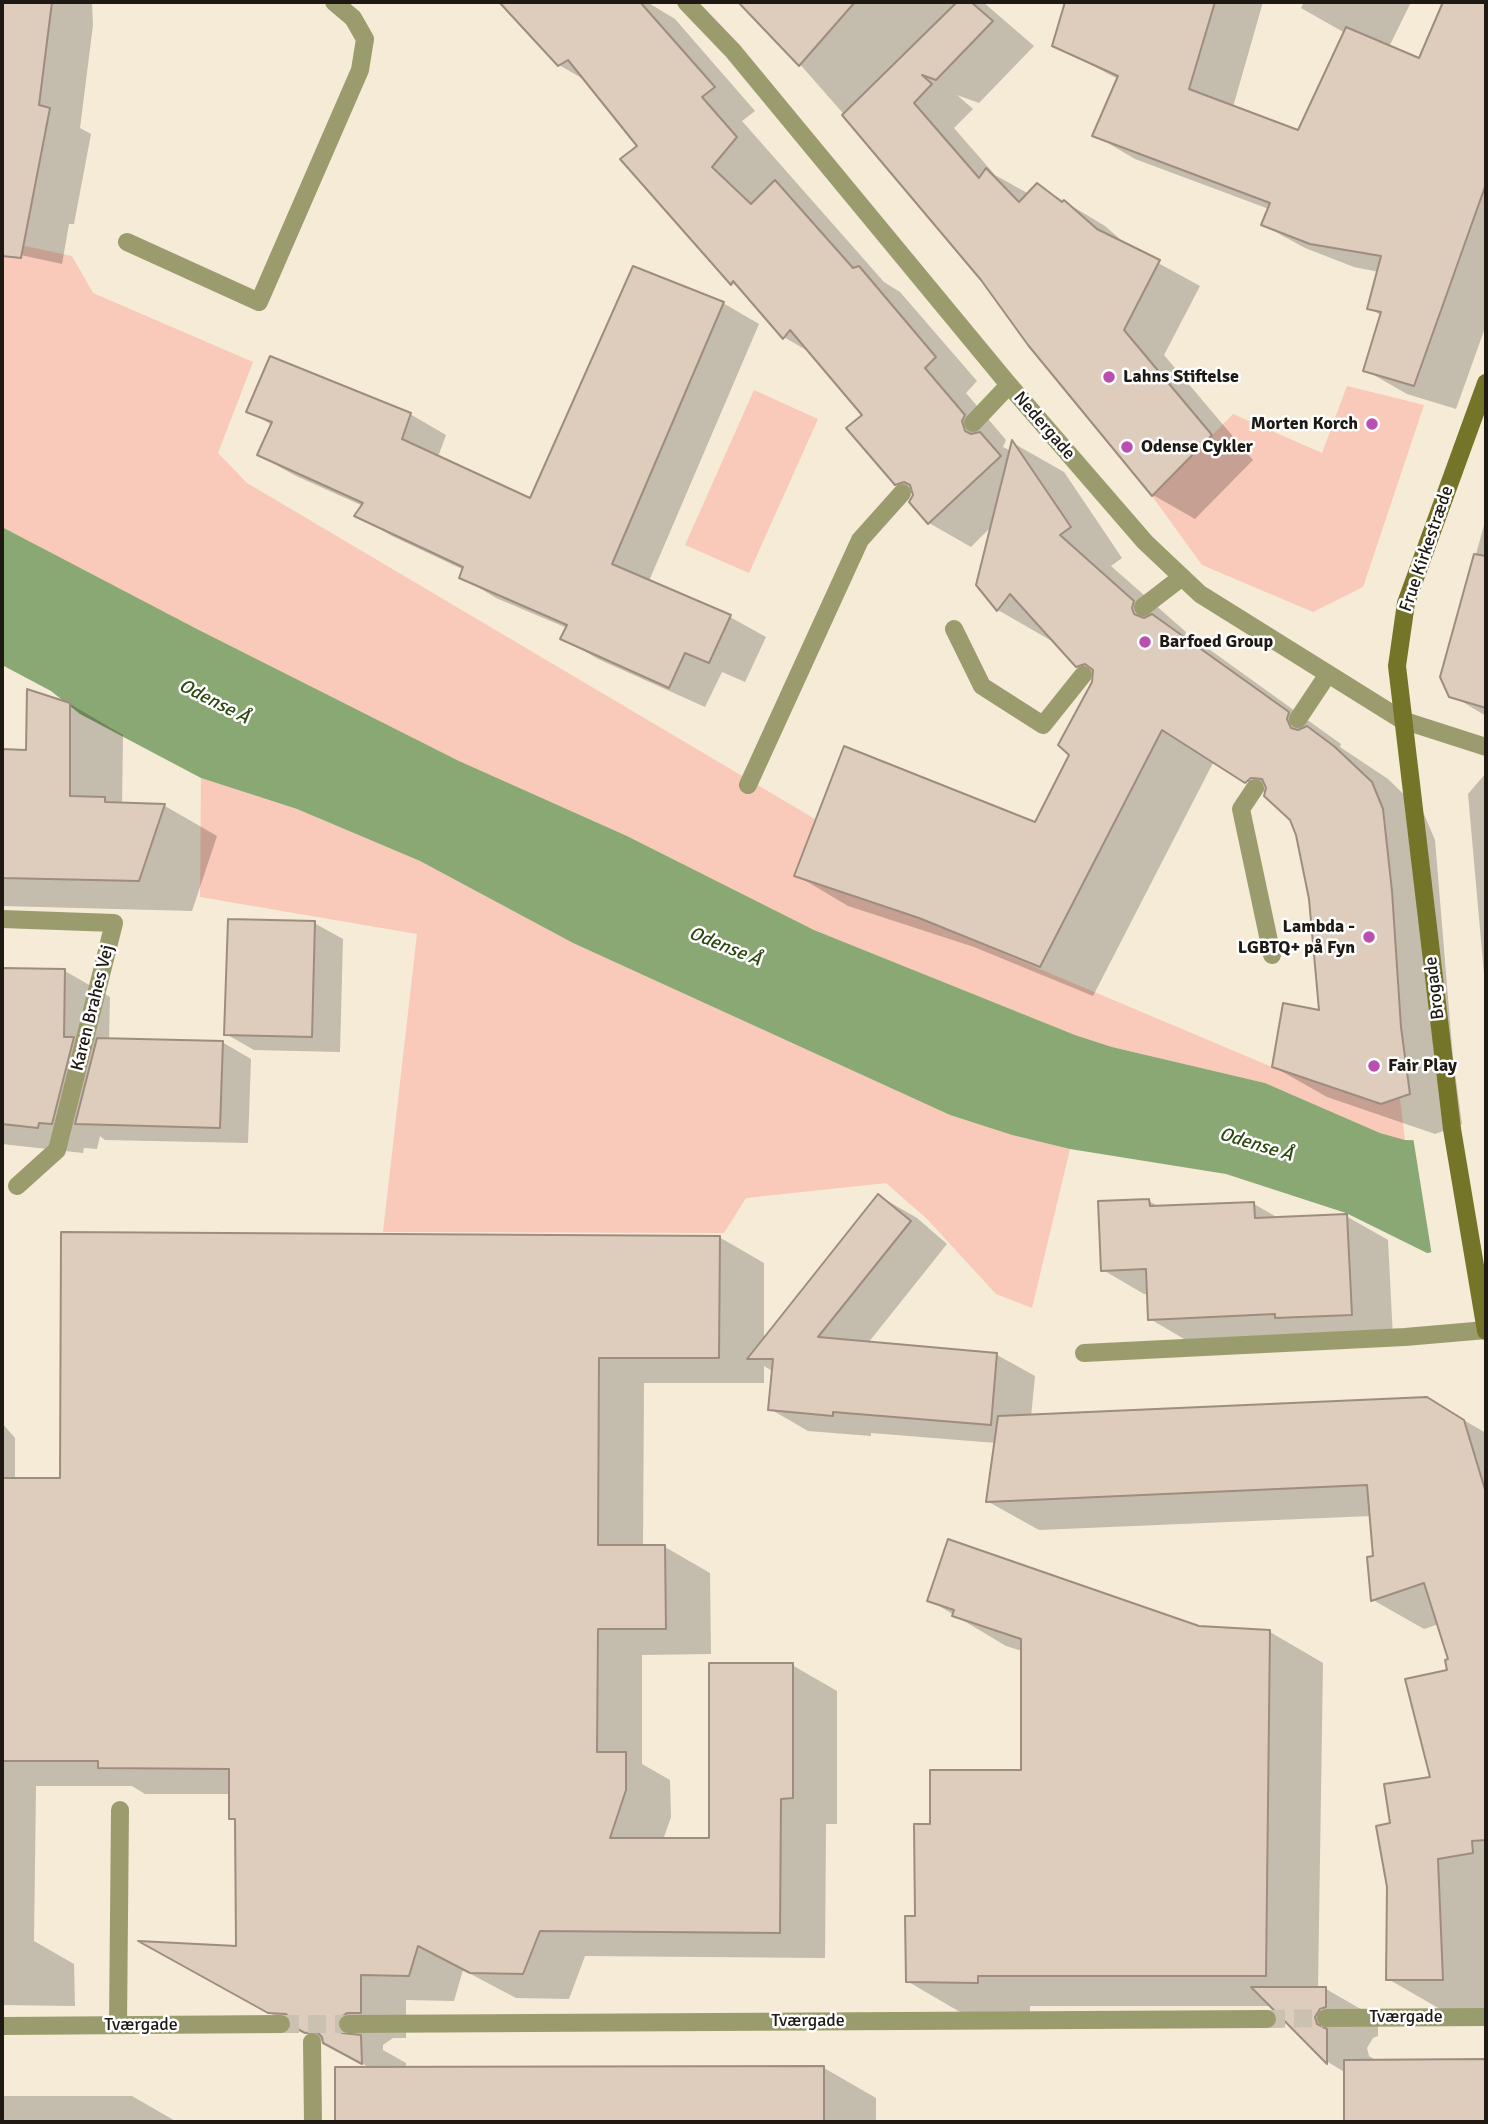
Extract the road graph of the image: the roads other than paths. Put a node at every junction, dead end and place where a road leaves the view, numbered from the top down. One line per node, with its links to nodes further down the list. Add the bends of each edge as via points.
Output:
1 (334, 2): 3 (street, via 353,18 365,39 360,70 259,302)
2 (686, 2): 5 (street, Nedergade, via 733,51)
3 (127, 242)
4 (1486, 383): 14 (street, Frue Kirkestræde, via 1406,603 1396,666)
5 (1009, 385): 6 (street); 8 (street, Nedergade, via 1145,542)
6 (973, 423)
7 (902, 493): 16 (street, via 860,540)
8 (1182, 577): 9 (street); 11 (street, Nedergade, via 1200,594)
9 (1143, 607)
10 (954, 629): 12 (street, via 982,686 1043,725)
11 (1328, 674): 13 (street); 14 (street, Nedergade)
12 (1083, 675)
13 (1298, 719)
14 (1402, 720): 15 (street, Nedergade); 21 (street, Brogade, via 1452,1129)
15 (1486, 747)
16 (748, 785)
17 (1255, 788): 19 (street, via 1241,809)
18 (2, 919): 20 (street, Karen Brahes Vej, via 114,923 57,1150)
19 (1272, 956)
20 (17, 1186)
21 (1486, 1331): 22 (street)
22 (1084, 1353)
23 (121, 1810): 29 (street)
24 (1486, 2017): 25 (street, Tværgade)
25 (1326, 2018)
26 (1268, 2020): 28 (street, Tværgade)
27 (281, 2024): 29 (street, Tværgade)
28 (348, 2024)
29 (118, 2025): 30 (street, Tværgade)
30 (2, 2026)
31 (312, 2042): 32 (street)
32 (313, 2122)

